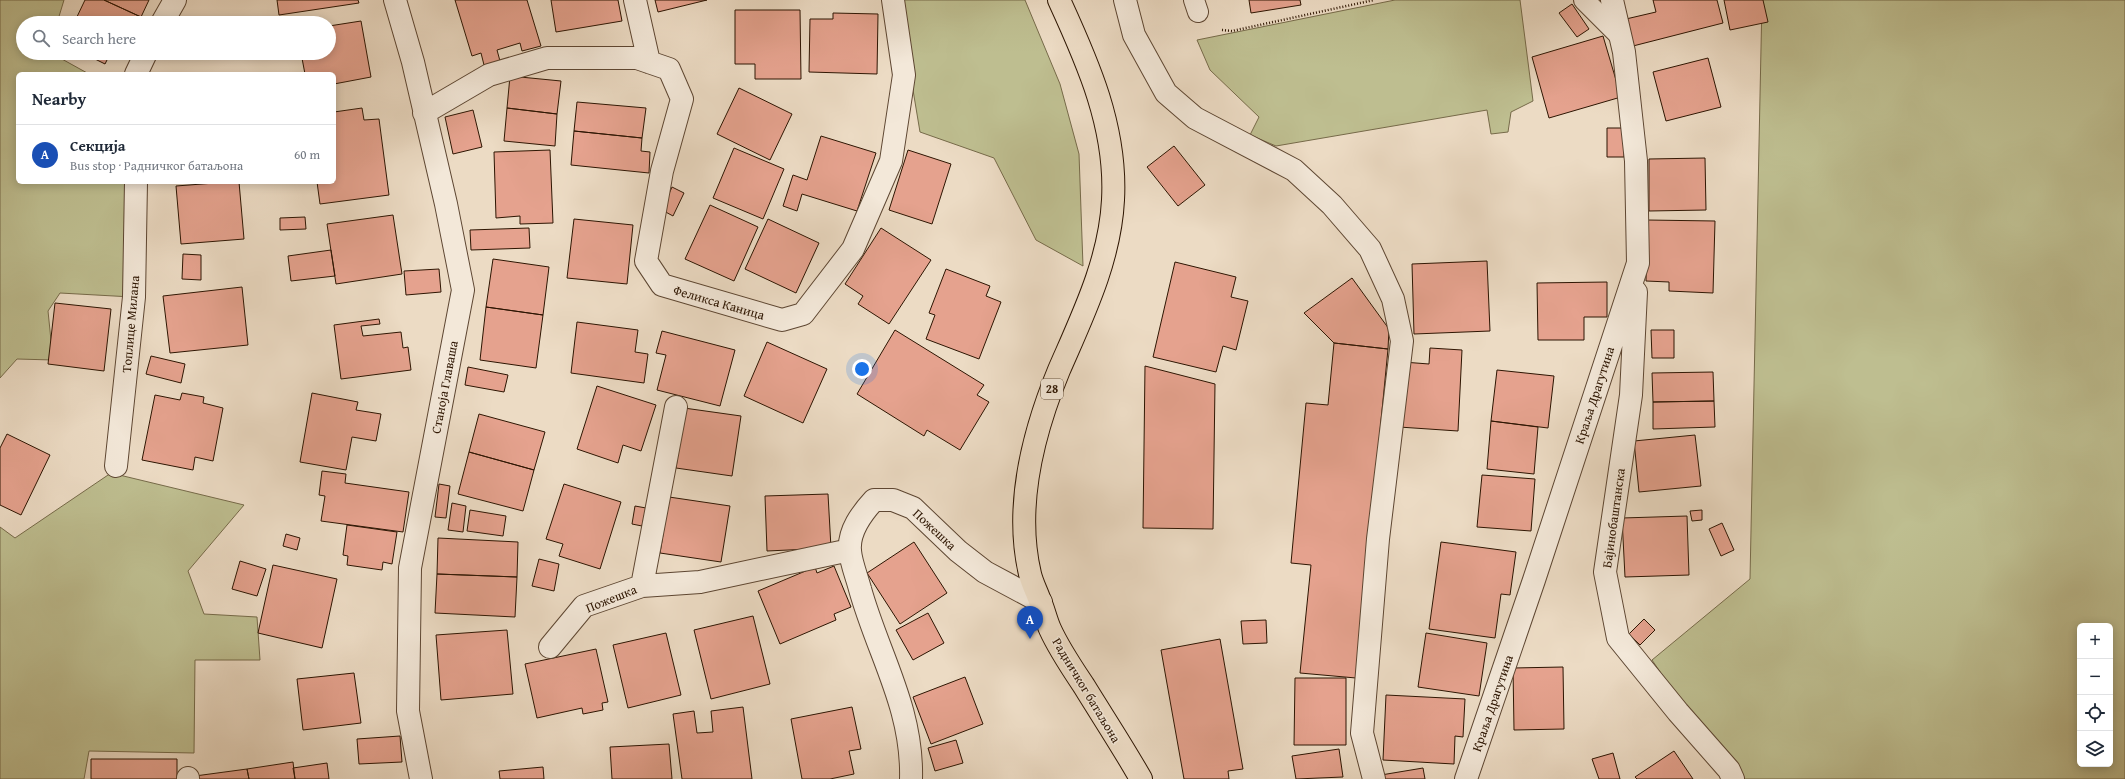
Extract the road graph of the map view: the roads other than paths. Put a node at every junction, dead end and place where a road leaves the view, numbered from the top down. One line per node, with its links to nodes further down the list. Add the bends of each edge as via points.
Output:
1 (175, 0): 9 (street)
2 (395, 0): 14 (street, Станоја Главаша, via 413,62)
3 (635, 0): 12 (street)
4 (893, 0): 12 (street, Феликса Каница, via 904,75 891,161 853,249 803,314 782,320 662,285 646,261 662,172 682,99 669,69)
5 (1059, 0): 21 (main road, Радничког батаљона / 28, via 1099,95 1111,154 1113,198 1108,238 1097,277 1045,409 1027,482 1025,535 1030,574)
6 (1125, 0): 26 (street, via 1134,35 1166,93 1195,118 1294,170 1332,205 1370,249 1393,299 1402,340 1378,539 1362,733)
7 (1584, 0): 10 (lane)
8 (1612, 0): 10 (street, Краља Драгутина)
9 (166, 16)
10 (1621, 37): 16 (street, Краља Драгутина, via 1636,161)
11 (143, 60): 13 (street)
12 (649, 62): 14 (street, Феликса Каница, via 637,58 547,58 489,76)
13 (137, 72)
14 (424, 113): 23 (street, Станоја Главаша, via 446,204 462,290 410,568 408,711)
15 (136, 184): 18 (street, Топлице Милана, via 134,296)
16 (1638, 263): 27 (street, Краља Драгутина); 28 (street, Бајинобаштанска, via 1631,395 1605,572 1618,638 1729,770)
17 (676, 407): 20 (street, Пожешка)
18 (116, 466)
19 (850, 550): 20 (street, Пожешка, via 700,582); 21 (street, Пожешка, via 853,531 862,512 874,500 894,500 913,508 958,551 985,572); 24 (street, Пожешка, via 868,618 886,657 906,720 912,756)
20 (642, 586): 22 (street, Пожешка, via 584,606)
21 (1041, 602): 25 (main road, Радничког батаљона / 28, via 1050,629 1062,652)
22 (550, 647)
23 (421, 779)
24 (911, 779)
25 (1141, 779)
26 (1374, 779)
27 (1466, 779)
28 (1733, 779)

